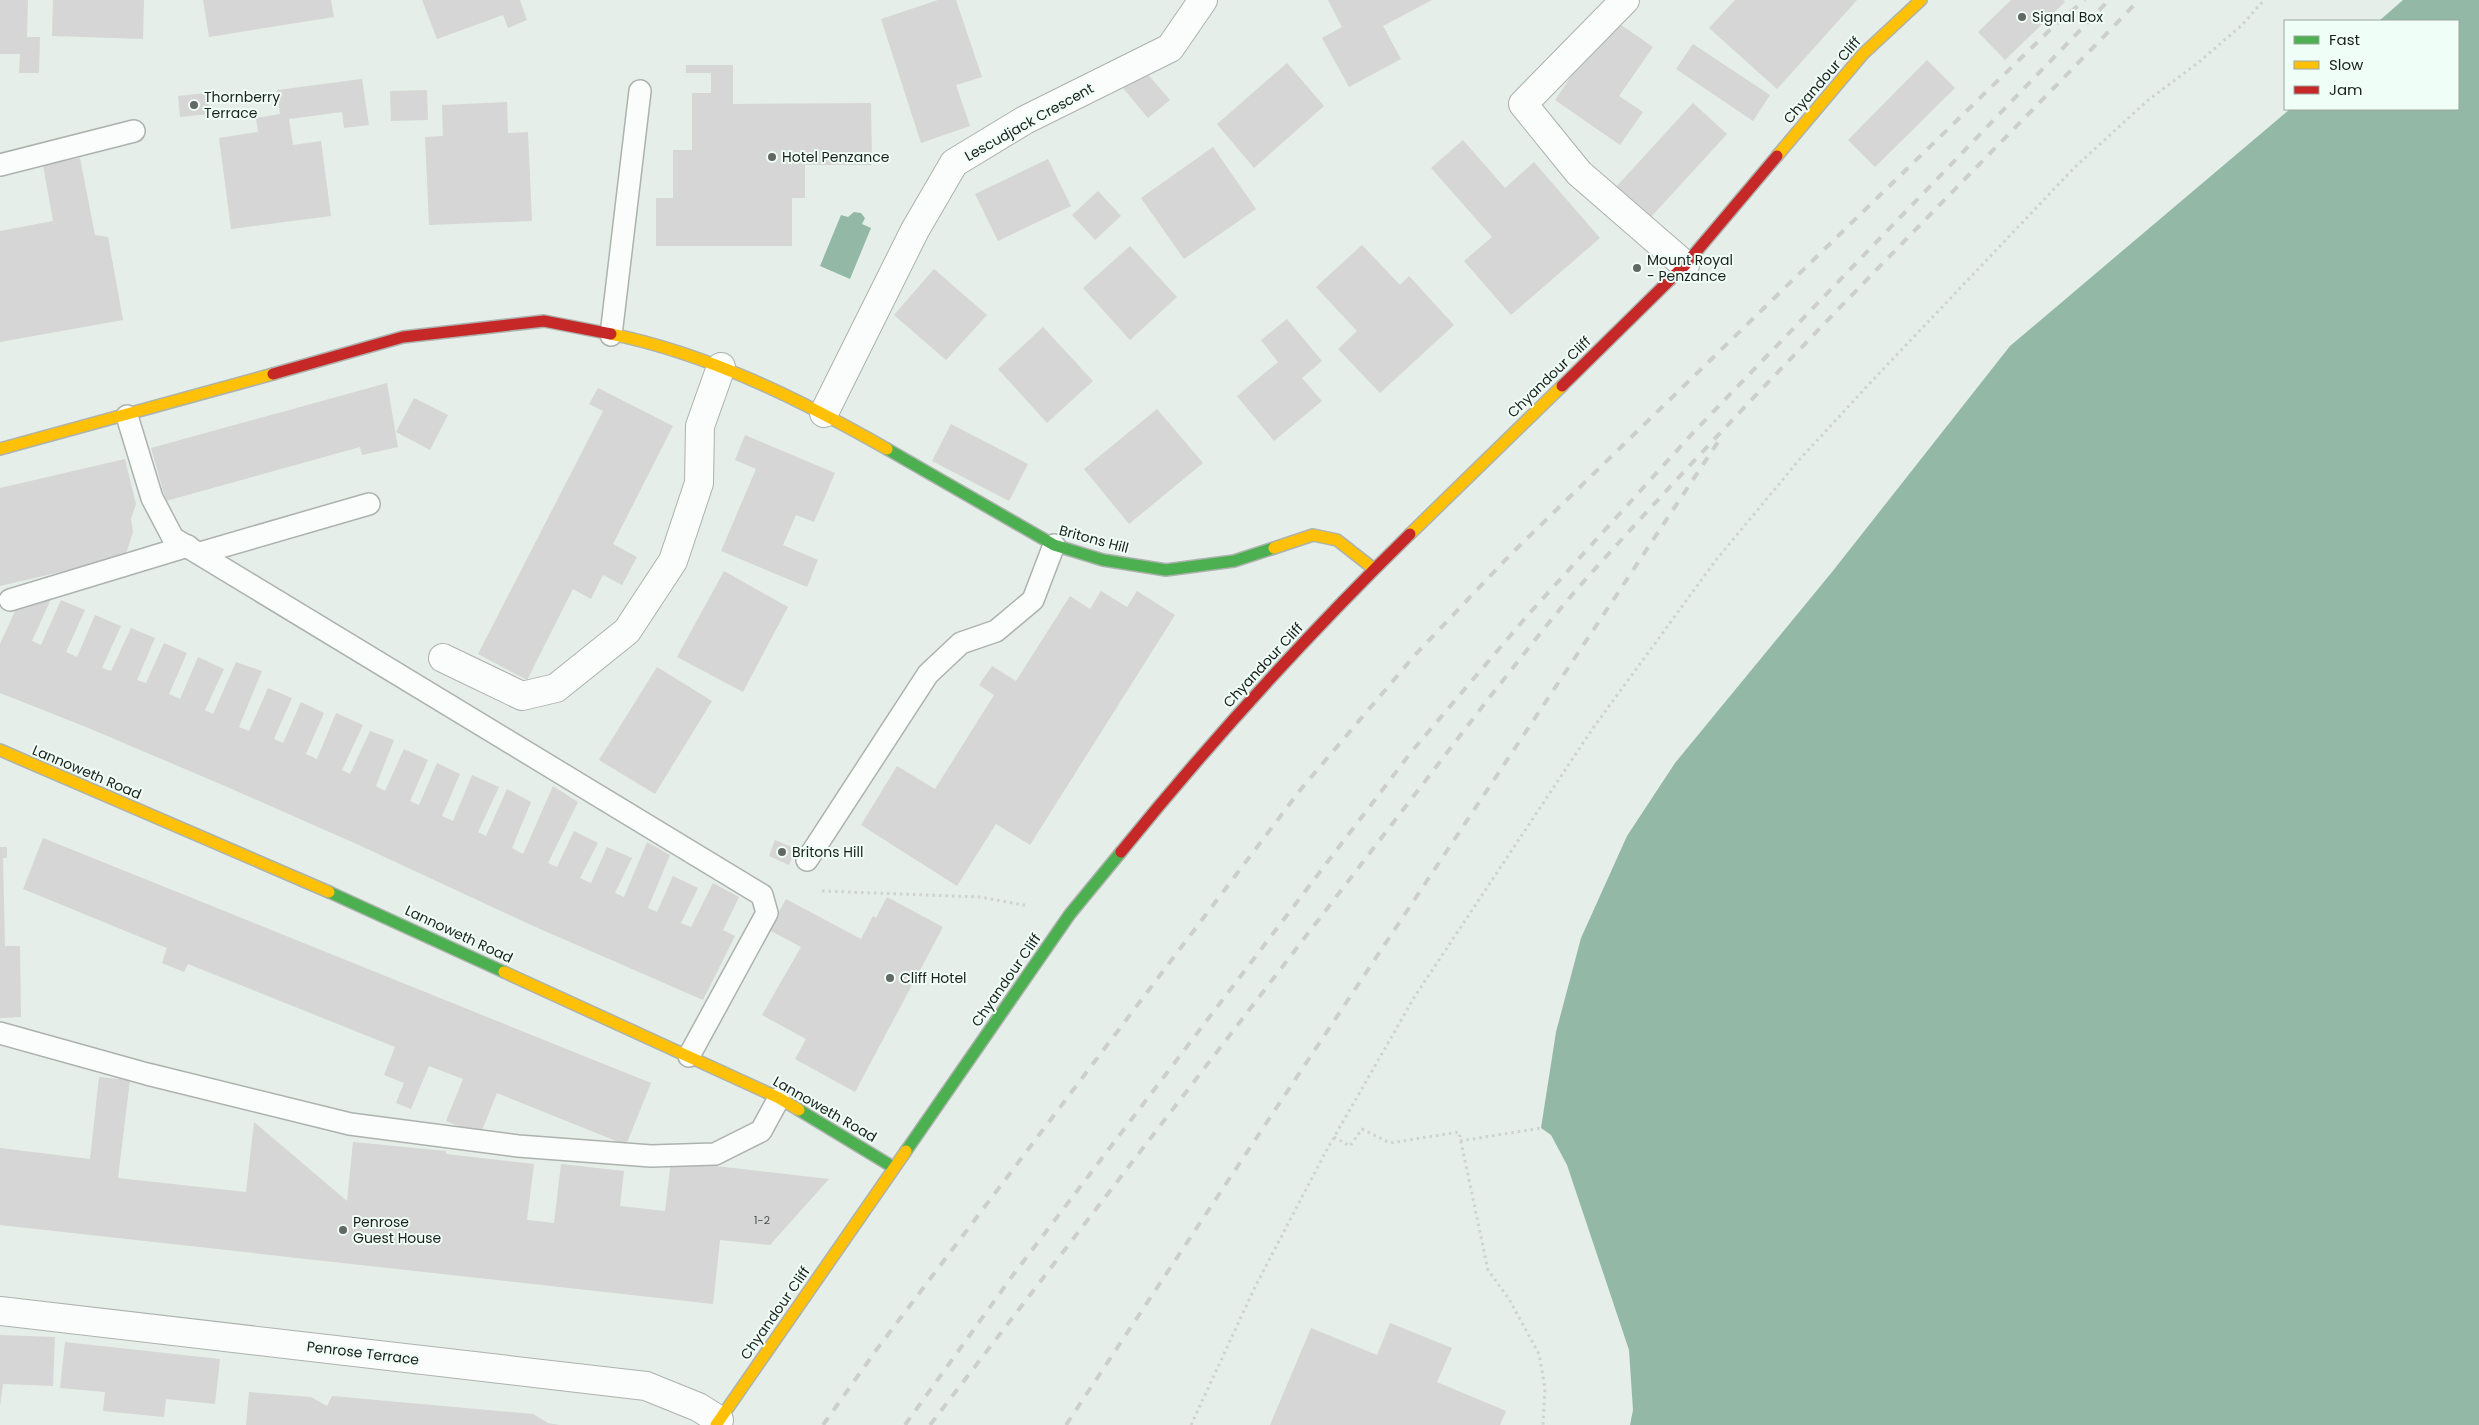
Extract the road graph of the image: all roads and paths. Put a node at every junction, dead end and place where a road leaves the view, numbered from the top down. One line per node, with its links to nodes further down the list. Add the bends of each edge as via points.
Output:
1 (1204, 0): 11 (street, Lescudjack Crescent, via 1170,48 1025,120 954,163 915,230)
2 (1625, 0): 8 (street, via 1523,104 1579,173)
3 (1921, 0): 8 (street, Chyandour Cliff, via 1863,54)
4 (2264, 0): 28 (path, via 2242,25 2147,101 2074,168 1799,460 1716,560 1594,728 1469,913 1415,996)
5 (640, 91): 9 (lane)
6 (134, 131): 7 (lane)
7 (0, 165)
8 (1685, 265): 17 (street, Chyandour Cliff)
9 (611, 334): 10 (street, via 640,340); 12 (street, via 544,321 402,337)
10 (721, 367): 11 (street); 19 (street, via 700,426 699,483 673,561 627,631 556,688 522,696)
11 (824, 413): 15 (street, Britons Hill)
12 (127, 416): 13 (street); 16 (lane, via 152,498 173,538)
13 (0, 449)
14 (369, 504): 16 (lane)
15 (1054, 545): 17 (street, Britons Hill, via 1104,560 1166,570 1234,561 1313,535 1337,540); 21 (lane, via 1034,600 996,631 961,643 928,674)
16 (194, 550): 18 (lane); 25 (lane, via 762,895 767,913)
17 (1374, 569): 23 (street, Chyandour Cliff, via 1185,773)
18 (10, 600)
19 (443, 658)
20 (0, 750): 25 (street, Lannoweth Road, via 372,911)
21 (807, 860)
22 (816, 891): 23 (path, via 980,897)
23 (1070, 914): 30 (street, Chyandour Cliff)
24 (0, 1033): 26 (lane, via 147,1074 350,1124 518,1146 651,1156 715,1154 760,1131)
25 (689, 1056): 26 (street, Lannoweth Road)
26 (780, 1098): 30 (street, Lannoweth Road)
27 (1541, 1128): 29 (path)
28 (1334, 1137): 29 (path, via 1350,1146 1362,1129 1390,1143 1459,1132); 33 (path, via 1255,1287)
29 (1460, 1141): 34 (path, via 1488,1270 1509,1299 1539,1354 1545,1388)
30 (894, 1167): 32 (street, Chyandour Cliff)
31 (0, 1311): 32 (street, Penrose Terrace, via 646,1386 698,1407)
32 (718, 1423)
33 (1191, 1425)
34 (1543, 1425)

